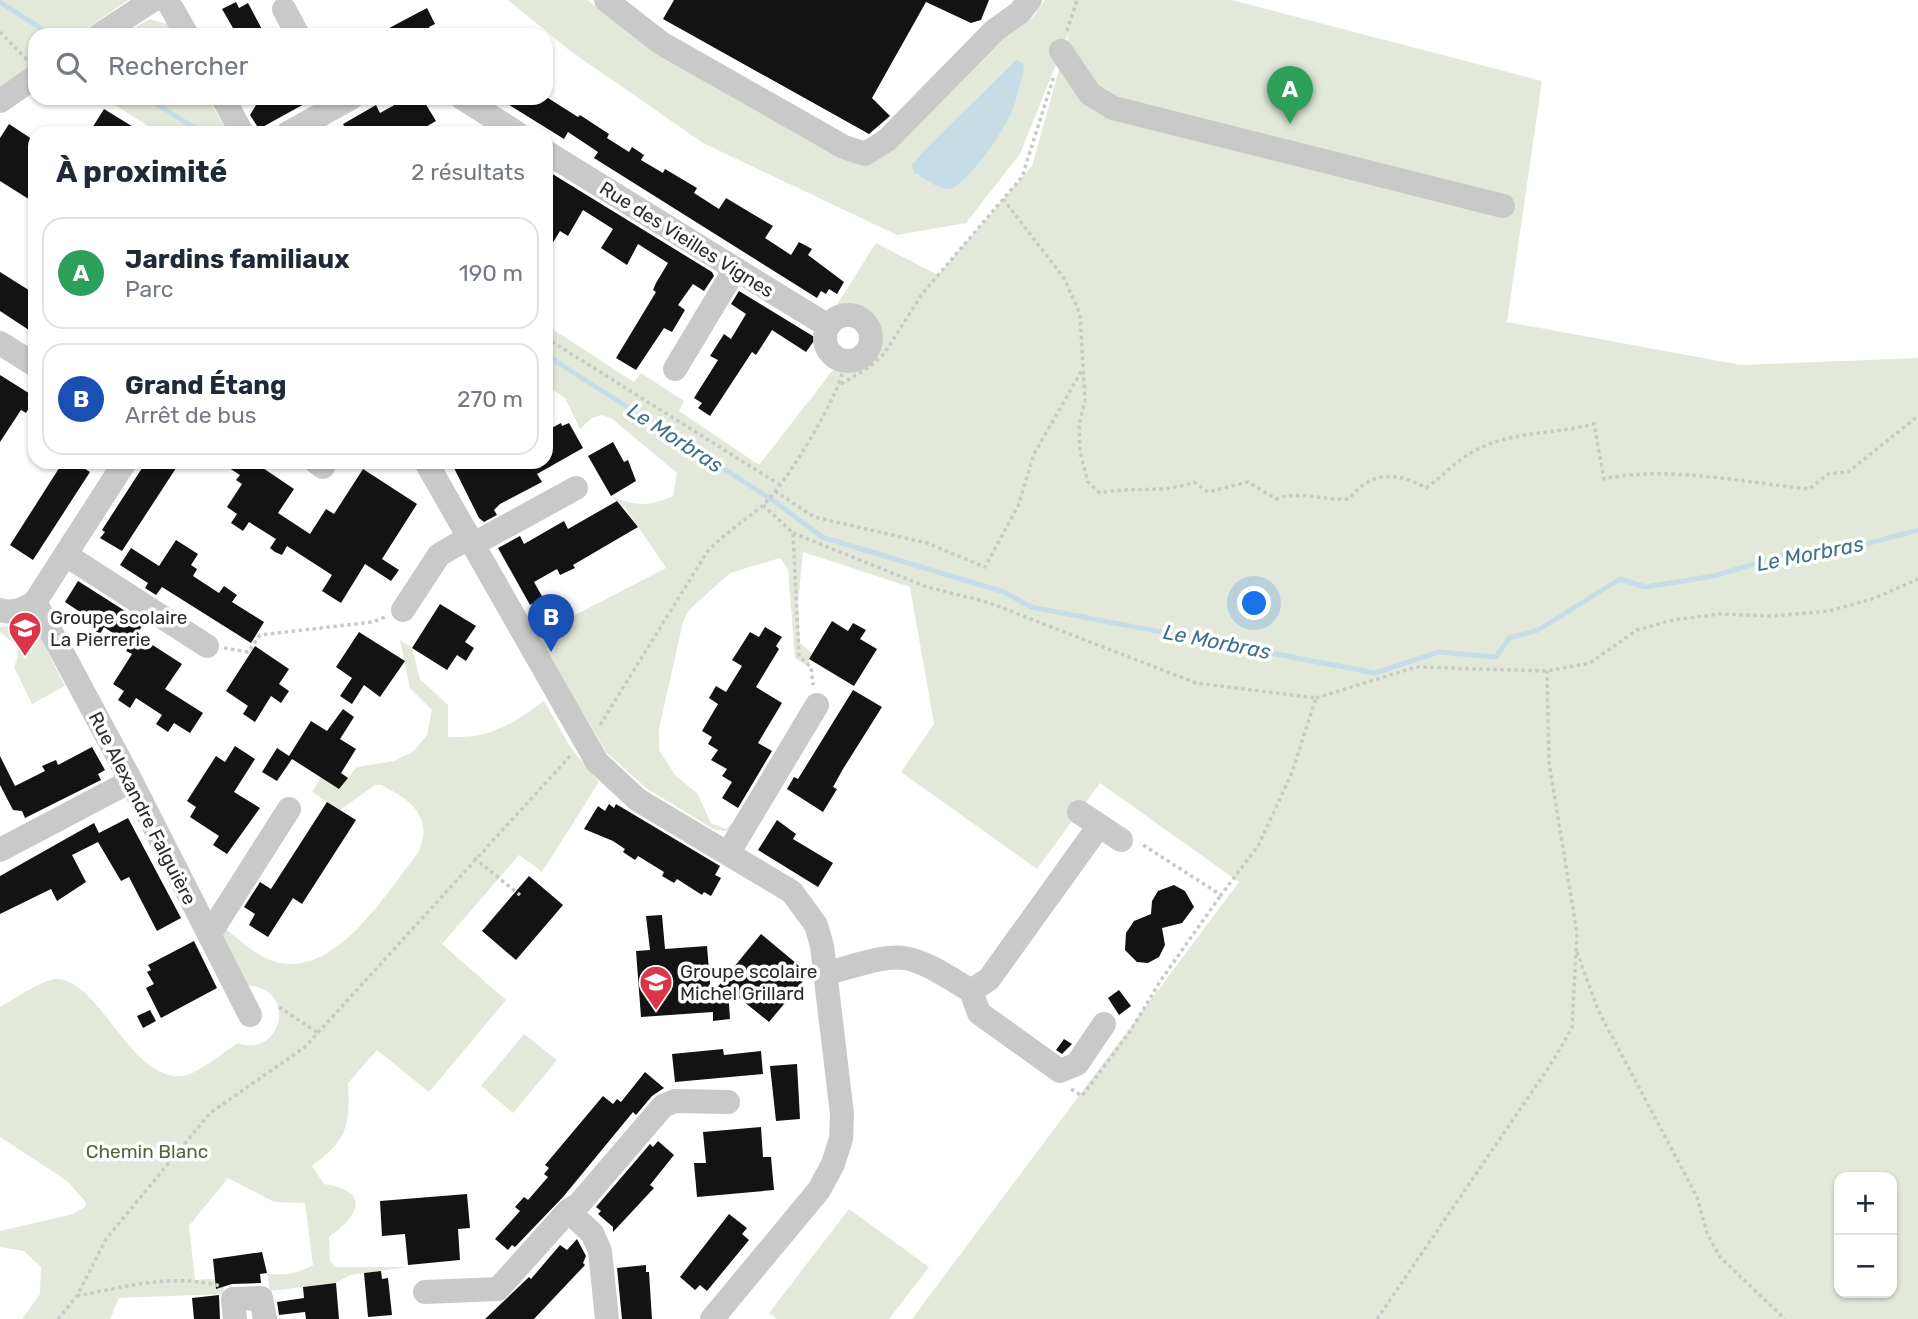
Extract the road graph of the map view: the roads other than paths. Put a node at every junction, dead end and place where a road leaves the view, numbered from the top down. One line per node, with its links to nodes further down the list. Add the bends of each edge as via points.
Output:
1 (153, 0): 6 (street)
2 (167, 0): 7 (street)
3 (606, 0): 4 (street, via 661,43 844,147 865,154 887,140)
4 (1030, 0)
5 (284, 9): 8 (street)
6 (110, 28)
7 (183, 28)
8 (294, 28)
9 (1061, 51): 19 (street, via 1090,94 1112,108)
10 (28, 76): 11 (street)
11 (0, 101)
12 (227, 105): 15 (street)
13 (333, 105): 16 (street)
14 (473, 105): 17 (street)
15 (238, 126)
16 (299, 126)
17 (506, 126)
18 (553, 156): 20 (street, Rue des Vieilles Vignes)
19 (1503, 206)
20 (735, 269): 21 (street, Rue des Vieilles Vignes); 24 (street)
21 (828, 326): 21 (street, via 848,314 868,325 871,332 870,347 843,372 827,348)
22 (0, 343): 23 (street)
23 (28, 361)
24 (675, 369)
25 (121, 469): 29 (street)
26 (430, 469): 28 (street)
27 (576, 488): 28 (street)
28 (470, 542): 32 (street, via 439,555); 39 (street, via 584,745 638,800)
29 (66, 555): 30 (street); 33 (street)
30 (35, 602): 31 (street, via 9,613); 35 (street, Rue Alexandre Falguière)
31 (0, 610)
32 (403, 610)
33 (207, 646)
34 (817, 705): 39 (street)
35 (131, 780): 38 (street); 40 (street, Rue Alexandre Falguière)
36 (289, 809): 40 (street)
37 (1121, 840): 42 (street, via 1089,819 989,979)
38 (0, 850)
39 (729, 852): 41 (street, via 792,892 807,909 817,925)
40 (209, 935): 43 (street, Rue Alexandre Falguière)
41 (825, 974): 42 (street, via 904,956); 51 (street, via 842,1114 833,1164 819,1190)
42 (962, 977): 44 (street, via 979,1013 1060,1072 1077,1063)
43 (250, 1015)
44 (1104, 1024)
45 (728, 1102): 46 (street, via 675,1101 663,1106)
46 (568, 1211): 47 (street, via 498,1289); 50 (street, via 592,1233 600,1251)
47 (425, 1292)
48 (234, 1309): 49 (street, via 261,1298)
49 (264, 1319)
50 (607, 1319)
51 (712, 1319)

